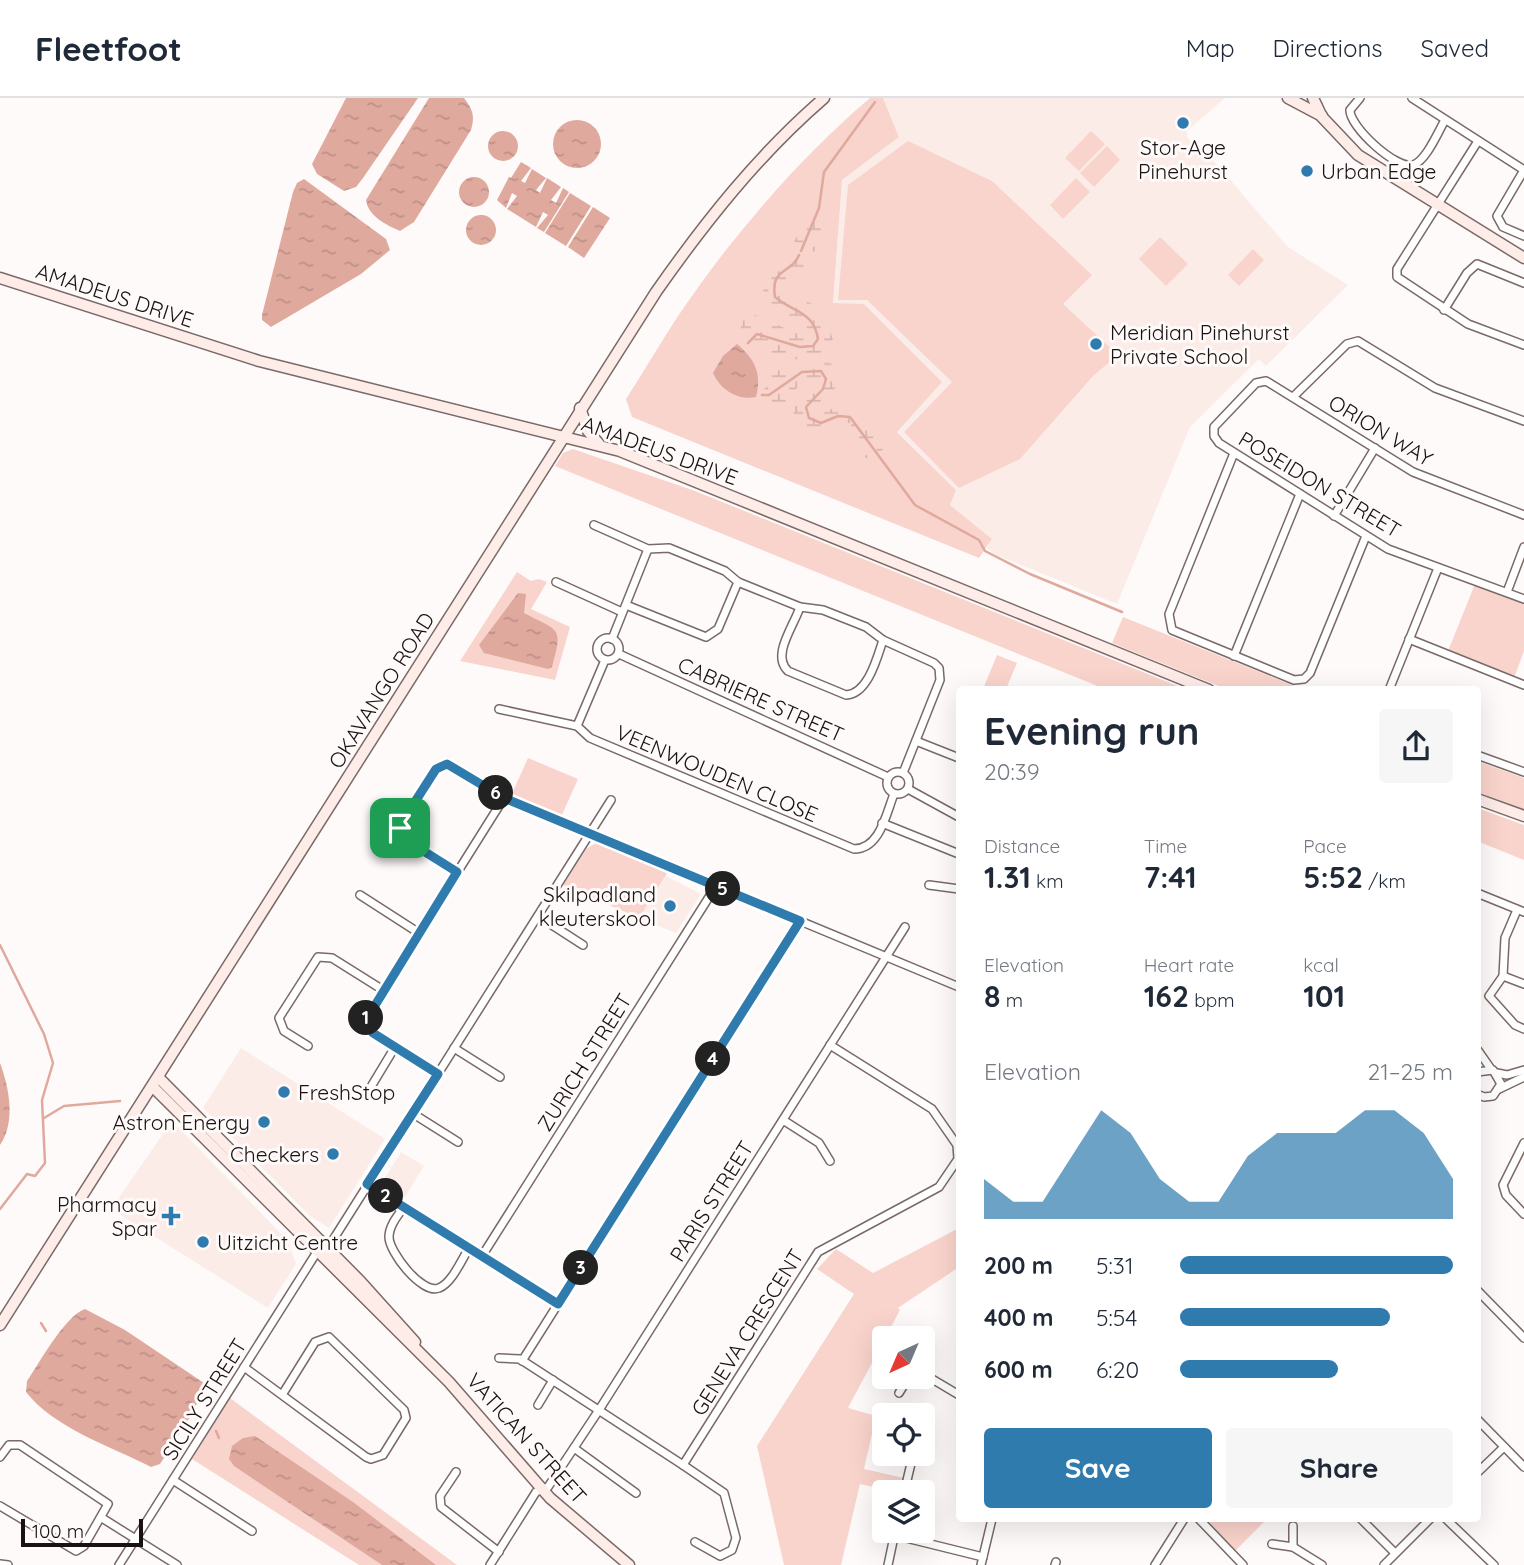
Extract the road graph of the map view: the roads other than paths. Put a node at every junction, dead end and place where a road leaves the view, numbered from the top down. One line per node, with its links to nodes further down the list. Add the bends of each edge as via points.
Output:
1 (824, 98): 19 (street, OKAVANGO ROAD, via 741,181 693,239)
2 (1288, 98): 6 (street)
3 (1313, 98): 6 (street)
4 (1360, 98): 7 (street, via 1350,110 1352,121 1375,146 1406,165 1420,160)
5 (1412, 98): 7 (street)
6 (1322, 117): 10 (street, via 1358,155)
7 (1445, 120): 8 (street)
8 (1478, 141): 9 (street); 10 (street)
9 (1524, 170): 11 (street, via 1497,216 1503,227)
10 (1437, 206): 12 (street); 15 (street, via 1396,274 1400,282)
11 (1524, 236)
12 (1524, 258)
13 (0, 278): 21 (street, AMADEUS DRIVE, via 259,361)
14 (1524, 282): 15 (street, via 1477,264)
15 (1444, 310): 16 (street)
16 (1524, 345)
17 (1264, 380): 18 (street, ORION WAY); 24 (street, POSEIDON STREET, via 1214,427 1217,441)
18 (1293, 397): 20 (street, via 1355,340 1435,388); 23 (street, ORION WAY)
19 (580, 408): 21 (street, OKAVANGO ROAD); 22 (street, via 588,431)
20 (1524, 421)
21 (564, 435): 22 (street, AMADEUS DRIVE); 95 (street, OKAVANGO ROAD)
22 (600, 445): 46 (street, AMADEUS DRIVE)
23 (1375, 448): 26 (street, ORION WAY, via 1432,481); 27 (street)
24 (1234, 453): 25 (street, POSEIDON STREET); 43 (street, via 1168,618 1174,631)
25 (1300, 494): 27 (street, POSEIDON STREET); 43 (street)
26 (1524, 515)
27 (1334, 516): 29 (street, POSEIDON STREET)
28 (594, 525): 31 (street)
29 (1366, 536): 32 (street, POSEIDON STREET); 43 (street, via 1306,678 1294,680)
30 (1524, 547): 35 (street)
31 (648, 549): 34 (street, via 669,548 725,571); 38 (street)
32 (1438, 568): 35 (street, POSEIDON STREET); 40 (street)
33 (556, 582): 38 (street)
34 (738, 582): 37 (street); 38 (street, via 718,629 706,637)
35 (1507, 593): 36 (street, POSEIDON STREET)
36 (1524, 599)
37 (800, 607): 41 (street, via 845,618); 41 (street, via 781,655 782,665 846,695 862,689)
38 (624, 609): 39 (street)
39 (612, 639): 42 (street, via 619,645); 44 (street, via 603,639 598,646 599,656)
40 (1409, 639): 45 (street); 47 (street)
41 (883, 640): 50 (street, via 929,659 939,668 940,680)
42 (619, 654): 44 (street); 55 (street, CABRIERE STREET)
43 (1234, 656)
44 (605, 660): 49 (street)
45 (1524, 685)
46 (1199, 686)
47 (1391, 686)
48 (499, 709): 49 (street, VEENWOUDEN CLOSE)
49 (577, 726): 63 (street, VEENWOUDEN CLOSE, via 590,738 854,849 872,843)
50 (916, 741): 52 (street); 54 (street)
51 (1481, 756): 53 (street)
52 (956, 757)
53 (1524, 772)
54 (903, 773): 55 (street); 56 (street)
55 (888, 777): 57 (street, via 887,787)
56 (908, 789): 57 (street); 61 (street)
57 (894, 794): 63 (street, VEENWOUDEN CLOSE)
58 (504, 798): 64 (street); 66 (street); 66 (street, via 454,766 442,765 402,822 403,837)
59 (611, 800): 64 (street, SICILY STREET)
60 (1481, 800): 62 (street)
61 (956, 815)
62 (1524, 816)
63 (882, 823): 65 (street)
64 (590, 834): 68 (street); 73 (street, SICILY STREET)
65 (956, 853)
66 (457, 872): 76 (street)
67 (929, 885): 69 (street)
68 (716, 886): 74 (street); 111 (street, ZURICH STREET)
69 (956, 889)
70 (360, 895): 76 (street)
71 (1481, 895): 72 (street)
72 (1521, 911): 79 (street, via 1505,938)
73 (538, 916): 77 (street); 87 (street, SICILY STREET)
74 (800, 921): 78 (street); 113 (street)
75 (905, 927): 78 (street, PARIS STREET)
76 (419, 933): 82 (street)
77 (583, 945)
78 (886, 957): 81 (street); 84 (street, PARIS STREET)
79 (1503, 976): 80 (street); 83 (street, via 1490,992 1490,1000)
80 (1524, 984)
81 (956, 986)
82 (383, 990): 85 (street, via 332,958 318,957 279,1021 284,1031); 86 (street, via 366,1023)
83 (1524, 1029)
84 (830, 1045): 100 (street, PARIS STREET); 103 (street, GENEVA CRESCENT, via 932,1109)
85 (308, 1046)
86 (395, 1047): 92 (street); 97 (street)
87 (454, 1048): 92 (street, SICILY STREET); 93 (street)
88 (1481, 1054): 90 (street)
89 (1524, 1070): 90 (street, via 1507,1075)
90 (1494, 1071): 91 (street); 96 (street)
91 (1481, 1072)
92 (438, 1074): 99 (street, SICILY STREET)
93 (500, 1077)
94 (1524, 1077): 96 (street)
95 (156, 1083): 110 (street, VATICAN STREET); 114 (street, OKAVANGO ROAD)
96 (1499, 1089): 98 (street, via 1489,1097)
97 (369, 1090)
98 (1481, 1095)
99 (412, 1113): 101 (street); 106 (street, SICILY STREET)
100 (783, 1120): 104 (street, via 819,1143); 126 (street, PARIS STREET)
101 (458, 1143)
102 (1524, 1143): 108 (street, via 1503,1185)
103 (956, 1144)
104 (830, 1161)
105 (956, 1162): 131 (street, GENEVA CRESCENT, via 939,1187 818,1252)
106 (367, 1184): 107 (street); 110 (street, SICILY STREET)
107 (404, 1207): 109 (street); 109 (street, via 389,1232 391,1249 426,1287 444,1285)
108 (1524, 1214)
109 (469, 1248): 111 (street)
110 (322, 1250): 118 (street, SICILY STREET); 136 (street, VATICAN STREET, via 430,1362)
111 (482, 1256): 113 (street)
112 (1481, 1294): 115 (street)
113 (558, 1304): 117 (street)
114 (0, 1325)
115 (1524, 1338)
116 (499, 1357): 117 (street)
117 (522, 1361): 119 (street)
118 (244, 1367): 124 (street); 135 (street, SICILY STREET)
119 (553, 1380): 125 (street); 126 (street)
120 (935, 1381): 123 (street)
121 (901, 1390): 122 (street)
122 (899, 1393)
123 (956, 1393)
124 (282, 1395): 124 (street, via 371,1459 383,1455 406,1418 404,1410 329,1337 315,1342)
125 (538, 1405)
126 (599, 1410): 129 (street, PARIS STREET); 131 (street)
127 (1481, 1423): 128 (street)
128 (1504, 1447): 132 (street); 133 (street)
129 (574, 1448): 136 (street, PARIS STREET); 137 (street)
130 (0, 1457): 139 (street, via 9,1445 20,1445 103,1499 108,1506)
131 (683, 1465): 149 (street, via 724,1493 736,1538 732,1550 720,1556)
132 (1524, 1467)
133 (1481, 1469)
134 (456, 1472): 154 (street, via 440,1496 441,1507)
135 (173, 1480): 147 (street); 148 (street, SICILY STREET)
136 (542, 1490): 154 (street, PARIS STREET); 162 (street, VATICAN STREET)
137 (636, 1493)
138 (0, 1506): 139 (street, via 76,1551)
139 (102, 1518): 148 (street)
140 (991, 1522): 156 (street)
141 (1182, 1522): 164 (street)
142 (1202, 1522): 165 (street)
143 (1364, 1522): 155 (street)
144 (1427, 1522): 155 (street)
145 (1449, 1522): 168 (street)
146 (1293, 1526): 153 (street)
147 (252, 1531)
148 (136, 1538): 159 (street, SICILY STREET); 160 (street)
149 (695, 1542)
150 (893, 1543): 163 (street)
151 (926, 1543): 156 (street)
152 (1272, 1544): 153 (street)
153 (1293, 1546): 166 (street)
154 (499, 1552): 161 (street, PARIS STREET)
155 (1395, 1553): 167 (street)
156 (982, 1561)
157 (0, 1564): 158 (street)
158 (8, 1565)
159 (119, 1565)
160 (177, 1565)
161 (490, 1565)
162 (629, 1565)
163 (888, 1565)
164 (1155, 1565)
165 (1243, 1565)
166 (1322, 1565)
167 (1384, 1565)
168 (1494, 1565)

